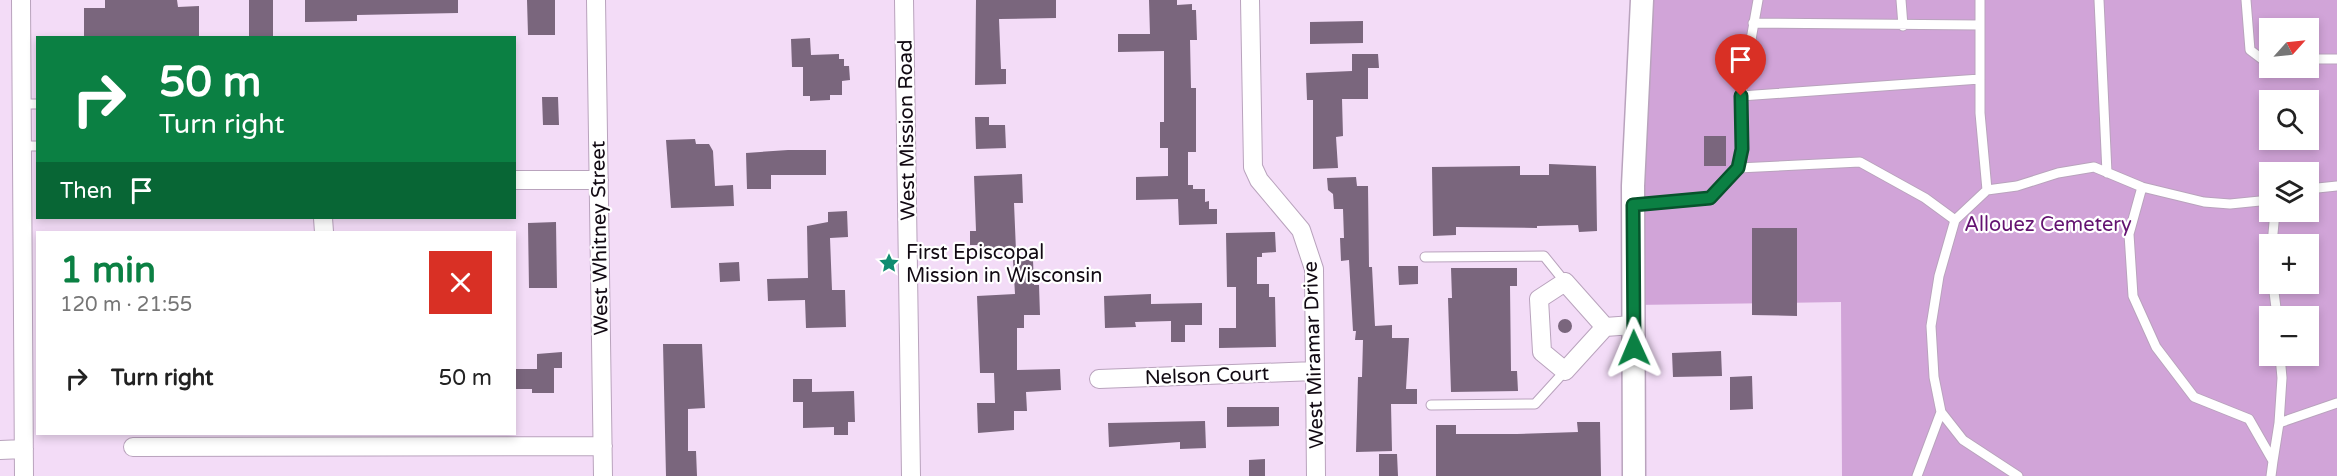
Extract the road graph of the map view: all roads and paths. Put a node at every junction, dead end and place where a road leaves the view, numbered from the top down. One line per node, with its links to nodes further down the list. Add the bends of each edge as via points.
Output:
1 (21, 0): 19 (street)
2 (596, 0): 24 (street, West Whitney Street)
3 (904, 0): 52 (street, West Mission Road)
4 (1250, 0): 37 (street, West Miramar Drive, via 1253,167 1259,180 1301,230 1311,253)
5 (1642, 0): 30 (street)
6 (1758, 0): 11 (lane)
7 (1901, 0): 13 (lane)
8 (1980, 0): 12 (lane)
9 (2099, 0): 22 (lane)
10 (2246, 0): 14 (lane, via 2250,50)
11 (1753, 23): 13 (lane); 18 (lane)
12 (1980, 25): 13 (lane); 17 (lane)
13 (1903, 26)
14 (2259, 57)
15 (2319, 59): 16 (lane)
16 (2337, 59)
17 (1980, 79): 18 (lane); 28 (lane)
18 (1741, 96): 21 (lane, via 1742,149)
19 (29, 104): 20 (street)
20 (29, 146): 47 (street)
21 (1738, 168): 30 (lane, via 1710,198); 31 (lane, via 1860,162 1925,198)
22 (2107, 172): 26 (lane); 28 (lane, via 2094,167)
23 (516, 180): 24 (street)
24 (598, 180): 45 (street, West Whitney Street)
25 (2337, 186): 27 (lane)
26 (2142, 187): 29 (lane, via 2204,202); 49 (lane, via 2129,234 2133,296 2156,347 2194,397 2249,418)
27 (2319, 188)
28 (1987, 190): 31 (lane)
29 (2259, 201)
30 (1633, 205): 34 (street)
31 (1955, 220): 42 (lane, via 1939,276 1931,326)
32 (1425, 258): 33 (lane, via 1544,256)
33 (1565, 282): 35 (street); 38 (street, via 1539,299 1542,352)
34 (1633, 325): 35 (street); 54 (street)
35 (1605, 327): 38 (street)
36 (2281, 366): 43 (lane)
37 (1316, 371): 39 (street, Nelson Court); 53 (street, West Miramar Drive)
38 (1565, 371): 41 (lane, via 1535,404)
39 (1099, 379)
40 (2337, 403): 43 (lane)
41 (1431, 405)
42 (1941, 412): 55 (lane); 56 (lane, via 1963,440)
43 (2279, 423): 49 (lane)
44 (333, 440): 45 (street); 46 (street)
45 (603, 446): 51 (street, West Whitney Street)
46 (133, 447)
47 (24, 449): 48 (street); 50 (street)
48 (0, 450)
49 (2273, 460): 57 (lane)
50 (24, 476)
51 (603, 476)
52 (911, 476)
53 (1316, 476)
54 (1634, 476)
55 (1917, 476)
56 (2018, 476)
57 (2271, 476)

